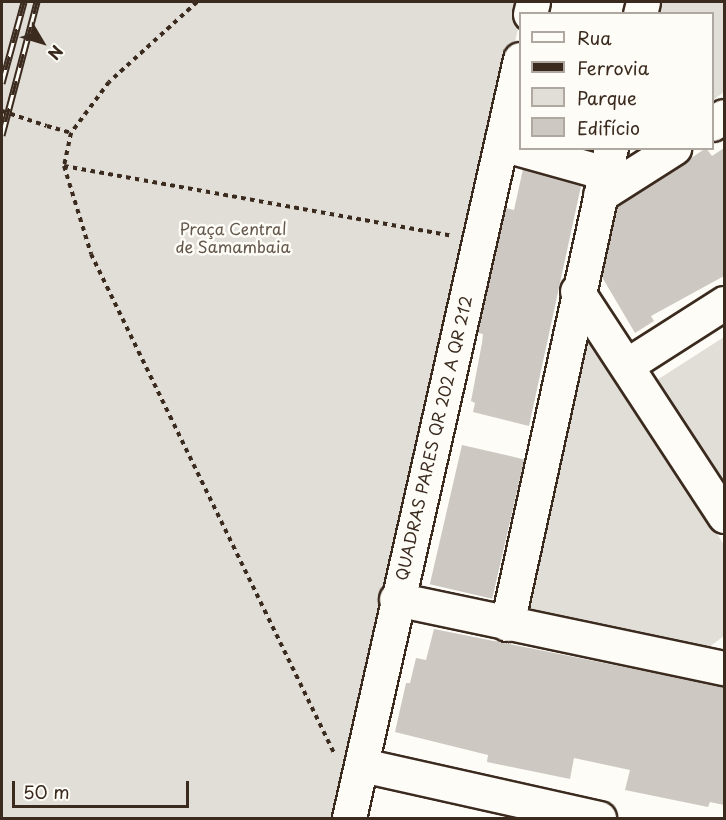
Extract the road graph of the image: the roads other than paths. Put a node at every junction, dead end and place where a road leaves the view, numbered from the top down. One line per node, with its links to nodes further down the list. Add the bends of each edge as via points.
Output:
1 (519, 64): 2 (street, QUADRAS PARES QR 202 A QR 212)
2 (502, 144): 3 (street); 11 (street, QUADRAS PARES QR 202 A QR 212)
3 (519, 149)
4 (524, 150): 6 (street)
5 (668, 150): 6 (street)
6 (605, 172): 7 (street)
7 (577, 291): 9 (street); 12 (street)
8 (724, 303): 9 (street)
9 (627, 365): 10 (street)
10 (724, 516)
11 (396, 599): 12 (street); 14 (street, QUADRAS PARES QR 202 A QR 212)
12 (507, 624): 13 (street)
13 (722, 666)
14 (349, 762): 15 (street, QUADRAS PARES QR 202 A QR 212); 16 (street)
15 (350, 819)
16 (599, 819)

